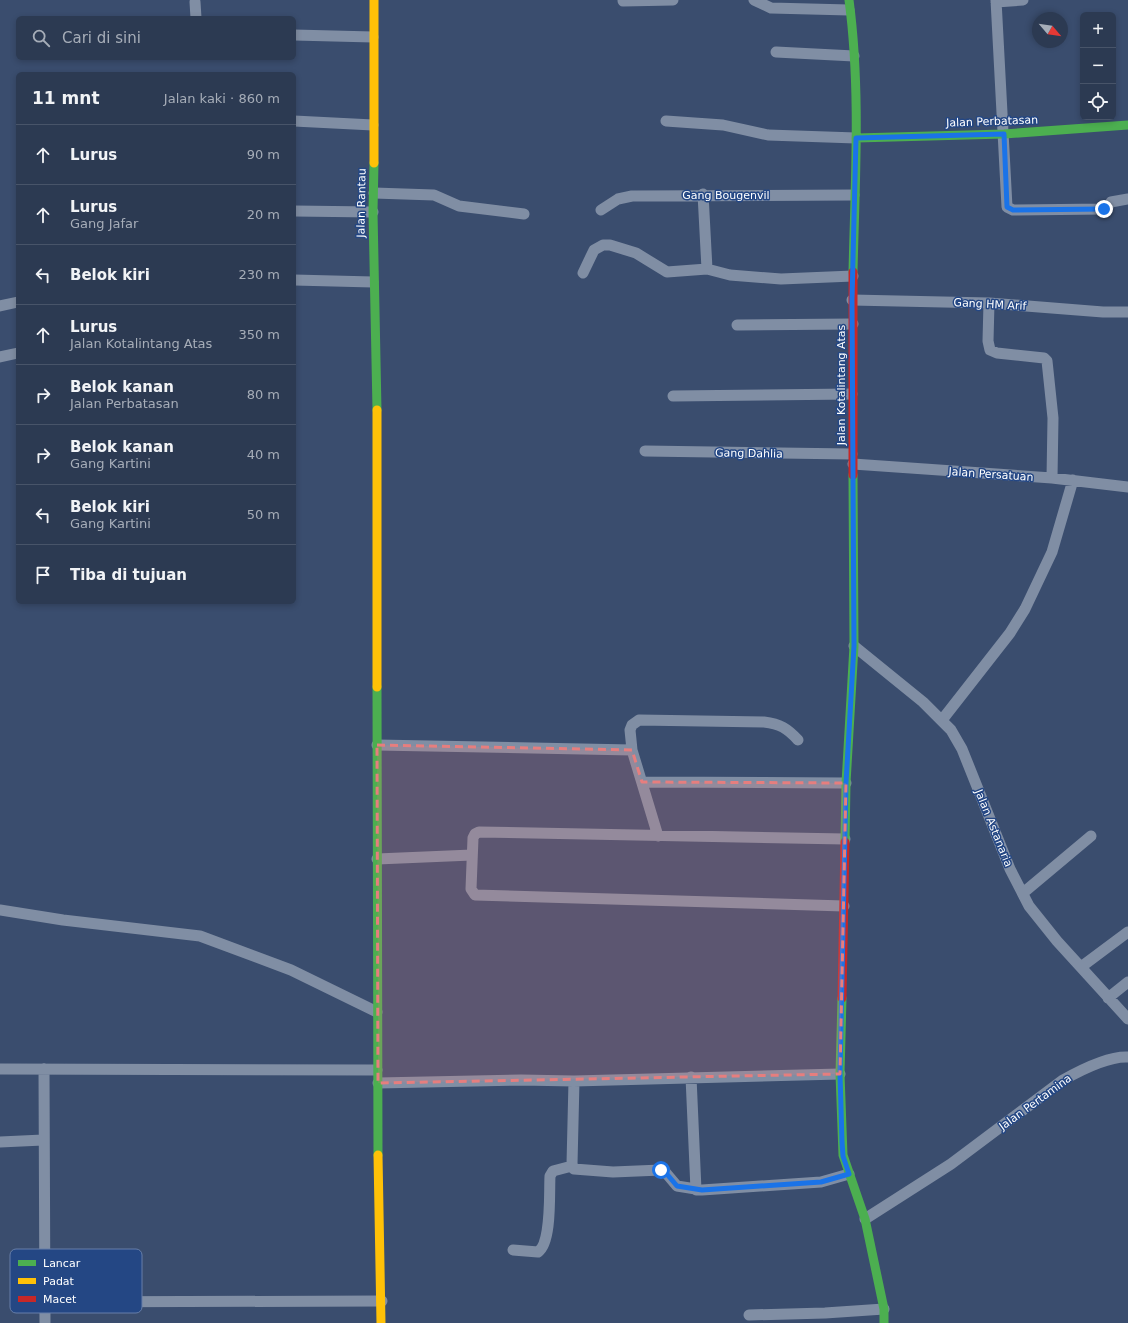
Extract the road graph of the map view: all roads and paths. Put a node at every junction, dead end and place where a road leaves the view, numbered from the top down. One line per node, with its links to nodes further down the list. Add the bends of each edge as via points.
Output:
1 (374, 0): 11 (street, Jalan Rantau)
2 (673, 0): 5 (street)
3 (754, 0): 8 (street, via 771,8)
4 (1023, 0): 6 (street)
5 (622, 1)
6 (996, 1): 18 (street)
7 (195, 2): 9 (street)
8 (849, 5): 13 (street, Jalan Kotalintang Atas, via 855,44)
9 (196, 16)
10 (296, 35): 11 (street)
11 (373, 37): 16 (street, Jalan Rantau)
12 (776, 52): 13 (street)
13 (854, 56): 19 (street, Jalan Kotalintang Atas)
14 (296, 121): 16 (street)
15 (666, 121): 19 (street, via 723,124 768,135)
16 (373, 125): 20 (street, Jalan Rantau)
17 (1128, 125): 18 (street, Jalan Perbatasan)
18 (1004, 134): 19 (street, Jalan Perbatasan); 23 (street, via 1009,209 1104,209 1111,202)
19 (856, 138): 22 (street, Jalan Kotalintang Atas)
20 (374, 193): 26 (street, Jalan Rantau); 27 (street, via 434,195 459,206)
21 (703, 194): 22 (street, Gang Bougenvil); 24 (street, Gang Bougenvil, via 632,196 618,199); 28 (street)
22 (854, 195): 30 (street, Jalan Kotalintang Atas)
23 (1128, 199)
24 (601, 210)
25 (296, 212): 26 (street)
26 (373, 212): 32 (street, Jalan Rantau)
27 (524, 214)
28 (707, 269): 29 (street, via 667,272 632,252 603,245 590,255); 30 (street, via 730,275 781,279)
29 (584, 273)
30 (853, 276): 33 (street, Jalan Kotalintang Atas)
31 (296, 280): 32 (street)
32 (374, 282): 52 (street, Jalan Rantau, via 377,407)
33 (852, 300): 35 (street, Gang HM Arif); 38 (street, Jalan Kotalintang Atas)
34 (16, 302): 36 (street)
35 (989, 303): 37 (street, Gang HM Arif); 46 (street, via 988,347 997,353 1044,358 1047,362 1054,418)
36 (0, 306)
37 (1128, 312)
38 (853, 324): 39 (street); 42 (street, Jalan Kotalintang Atas)
39 (737, 325)
40 (16, 353): 41 (street)
41 (0, 357)
42 (852, 394): 43 (street); 45 (street, Jalan Kotalintang Atas)
43 (673, 396)
44 (645, 451): 45 (street, Gang Dahlia)
45 (853, 459): 46 (street, Jalan Persatuan); 49 (street, Jalan Kotalintang Atas)
46 (1052, 478): 47 (street, Jalan Persatuan)
47 (1072, 480): 48 (street, Jalan Persatuan); 50 (street, via 1052,552 1025,608 1010,633)
48 (1128, 487)
49 (854, 646): 50 (street, Jalan Astanaria); 55 (street, Jalan Kotalintang Atas)
50 (942, 720): 61 (street, Jalan Astanaria, via 962,749 1010,869)
51 (798, 740): 53 (street, via 779,724 764,722 639,720 630,730)
52 (376, 745): 53 (street); 60 (street, Jalan Rantau)
53 (632, 750): 54 (street)
54 (642, 782): 55 (street); 56 (street)
55 (846, 783): 58 (street, Jalan Kotalintang Atas)
56 (658, 836): 58 (street); 59 (street, via 479,832 473,838)
57 (1091, 836): 61 (street)
58 (845, 839): 62 (street, Jalan Kotalintang Atas)
59 (472, 855): 60 (street); 62 (street, via 471,889 475,894)
60 (377, 859): 68 (street, Jalan Rantau)
61 (1023, 892): 65 (street, Jalan Astanaria, via 1029,906)
62 (844, 906): 74 (street, Jalan Kotalintang Atas)
63 (0, 910): 68 (street, via 200,936 291,970)
64 (1128, 932): 65 (street)
65 (1081, 967): 67 (street, Jalan Astanaria)
66 (1128, 982): 67 (street)
67 (1108, 998): 69 (street, Jalan Astanaria)
68 (377, 1012): 73 (street, Jalan Rantau)
69 (1128, 1019)
70 (1128, 1057): 83 (street, Jalan Pertamina, via 1116,1058 1063,1080 951,1164)
71 (0, 1069): 72 (street)
72 (44, 1069): 73 (street); 78 (street)
73 (377, 1070): 77 (street, Jalan Rantau)
74 (840, 1074): 75 (street); 81 (street, Jalan Kotalintang Atas, via 843,1156)
75 (691, 1077): 76 (street); 82 (street)
76 (574, 1081): 77 (street); 80 (street)
77 (378, 1084): 86 (street, Jalan Rantau)
78 (43, 1140): 79 (street); 84 (street)
79 (0, 1142)
80 (572, 1166): 82 (street, via 574,1169 613,1172 661,1170 677,1186); 85 (street, via 553,1171 550,1176 547,1237 544,1247 538,1252)
81 (849, 1174): 82 (street, via 821,1182); 83 (street, Jalan Kotalintang Atas)
82 (696, 1190)
83 (865, 1219): 88 (street, Jalan Kotalintang Atas)
84 (44, 1249)
85 (513, 1250)
86 (382, 1301): 87 (street); 92 (street, Jalan Rantau)
87 (142, 1302)
88 (884, 1309): 90 (street); 93 (street, Jalan Kotalintang Atas)
89 (45, 1313): 91 (street)
90 (749, 1315)
91 (45, 1323)
92 (381, 1323)
93 (884, 1323)

